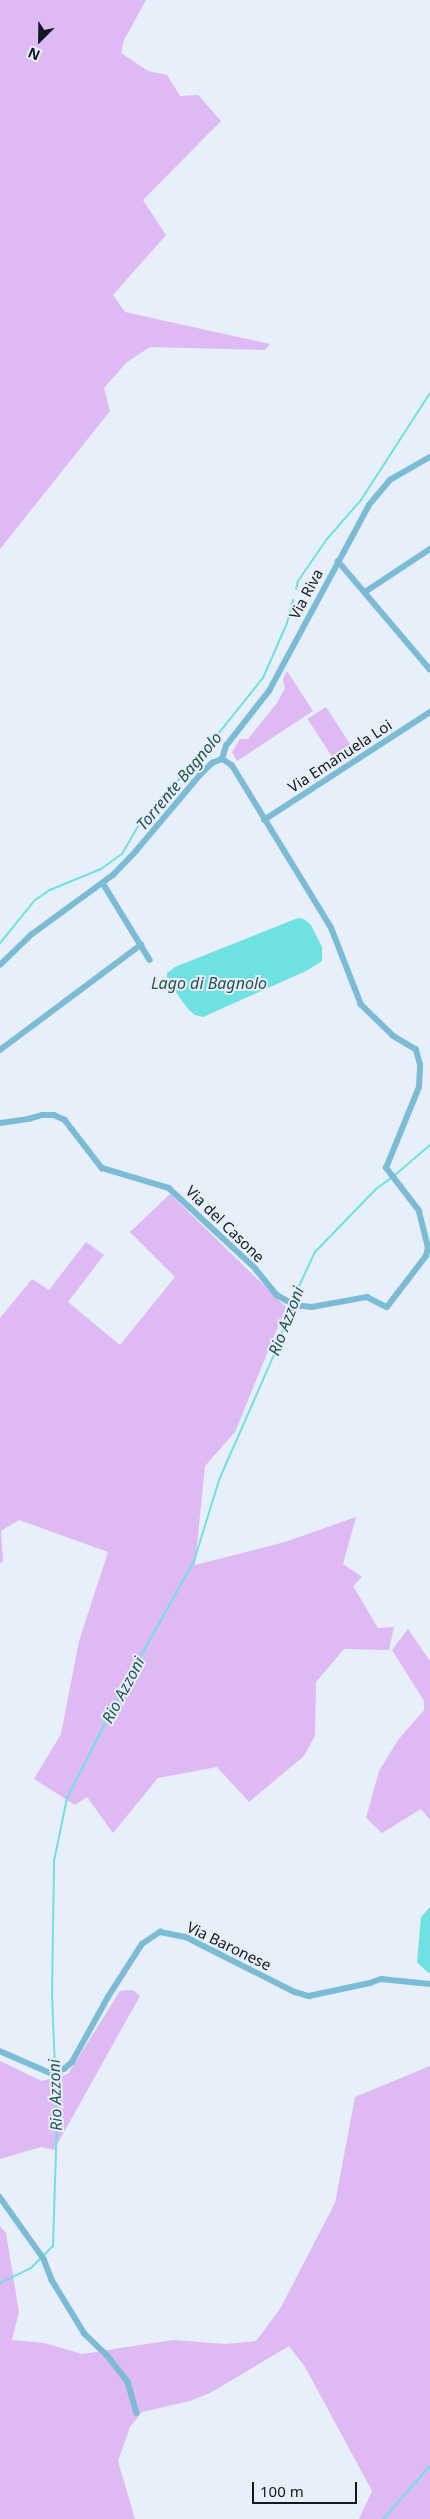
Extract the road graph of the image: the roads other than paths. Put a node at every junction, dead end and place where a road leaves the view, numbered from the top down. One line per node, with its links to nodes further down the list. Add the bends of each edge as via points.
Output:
1 (430, 457): 3 (street, Via Riva, via 390,480 369,505)
2 (430, 549): 4 (street)
3 (338, 561): 4 (street); 7 (street, Via Riva, via 269,691 226,746)
4 (365, 592): 5 (street)
5 (430, 669)
6 (430, 712): 8 (street, Via Emanuela Loi)
7 (222, 759): 8 (street, via 229,763); 9 (street, via 200,774 136,852)
8 (264, 820): 14 (street, Via del Casone, via 331,928 361,1005 393,1036 416,1050 420,1065 419,1087 386,1168 418,1211 428,1248 426,1256 387,1307 368,1297 312,1307 285,1301 262,1280 255,1268 169,1188 102,1168 65,1120 54,1115 42,1115)
9 (103, 883): 10 (street); 12 (street, via 31,935)
10 (141, 944): 11 (street); 13 (street)
11 (150, 960)
12 (0, 964)
13 (0, 1050)
14 (0, 1123)
15 (430, 1984): 16 (street, Via Baronese, via 381,1978 309,1996 186,1937 160,1932 142,1944 72,2062 64,2069 50,2073)
16 (0, 2051)
17 (0, 2197): 18 (street, via 44,2259 52,2280 85,2334 128,2382)
18 (137, 2413)

